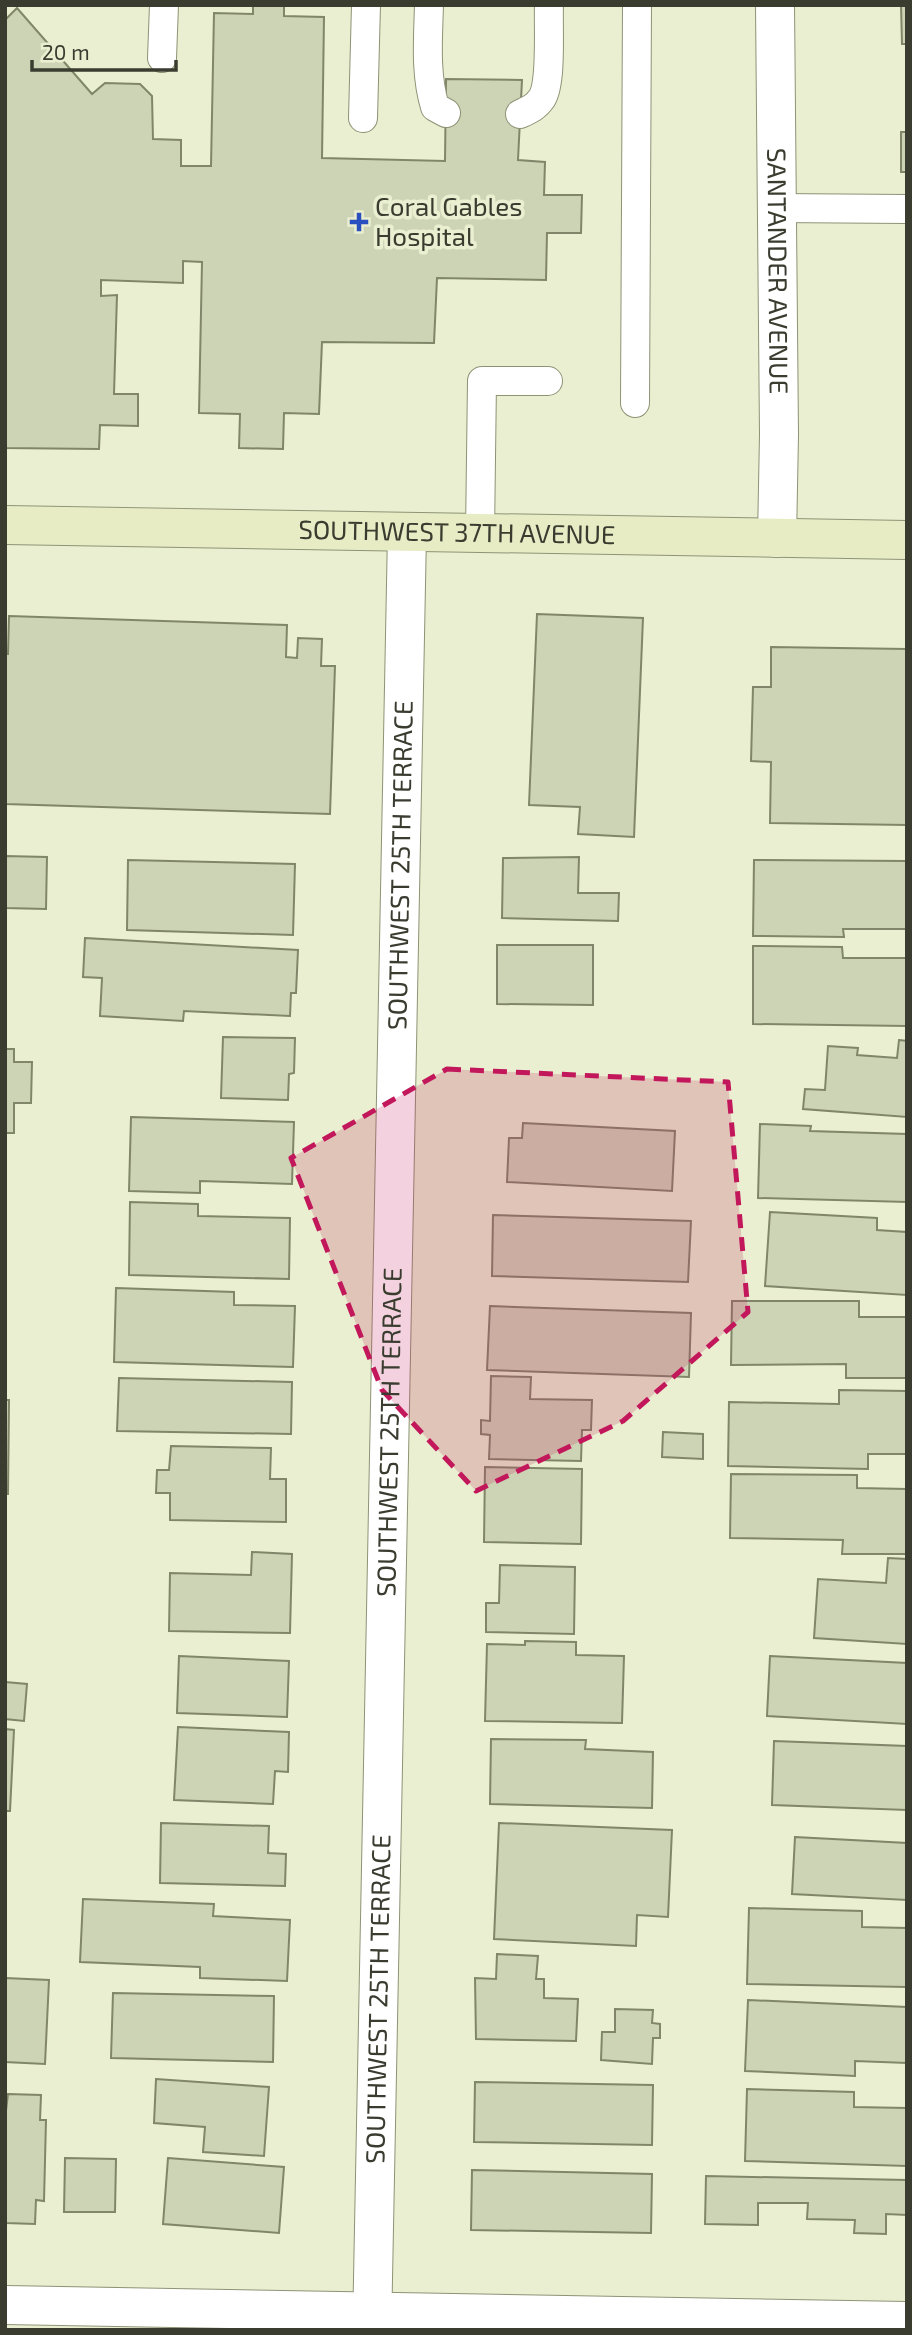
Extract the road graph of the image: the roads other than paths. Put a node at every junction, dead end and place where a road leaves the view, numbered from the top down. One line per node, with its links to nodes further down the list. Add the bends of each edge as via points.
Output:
1 (164, 5): 7 (lane)
2 (366, 5): 10 (lane)
3 (429, 5): 8 (lane, via 429,89 435,107)
4 (549, 5): 9 (lane, via 547,85 532,109)
5 (637, 5): 14 (lane)
6 (775, 5): 11 (street, SANTANDER AVENUE)
7 (162, 58)
8 (446, 113)
9 (520, 114)
10 (363, 118)
11 (776, 208): 12 (lane); 18 (street, SANTANDER AVENUE)
12 (907, 209)
13 (548, 381): 17 (lane, via 482,381)
14 (635, 403)
15 (5, 525): 16 (main road, SOUTHWEST 37TH AVENUE)
16 (407, 533): 17 (main road, SOUTHWEST 37TH AVENUE); 21 (street, SOUTHWEST 25TH TERRACE)
17 (480, 534): 18 (main road, SOUTHWEST 37TH AVENUE)
18 (777, 538): 19 (main road, SOUTHWEST 37TH AVENUE)
19 (907, 540)
20 (5, 2305): 21 (street)
21 (372, 2320): 22 (street)
22 (907, 2321)

